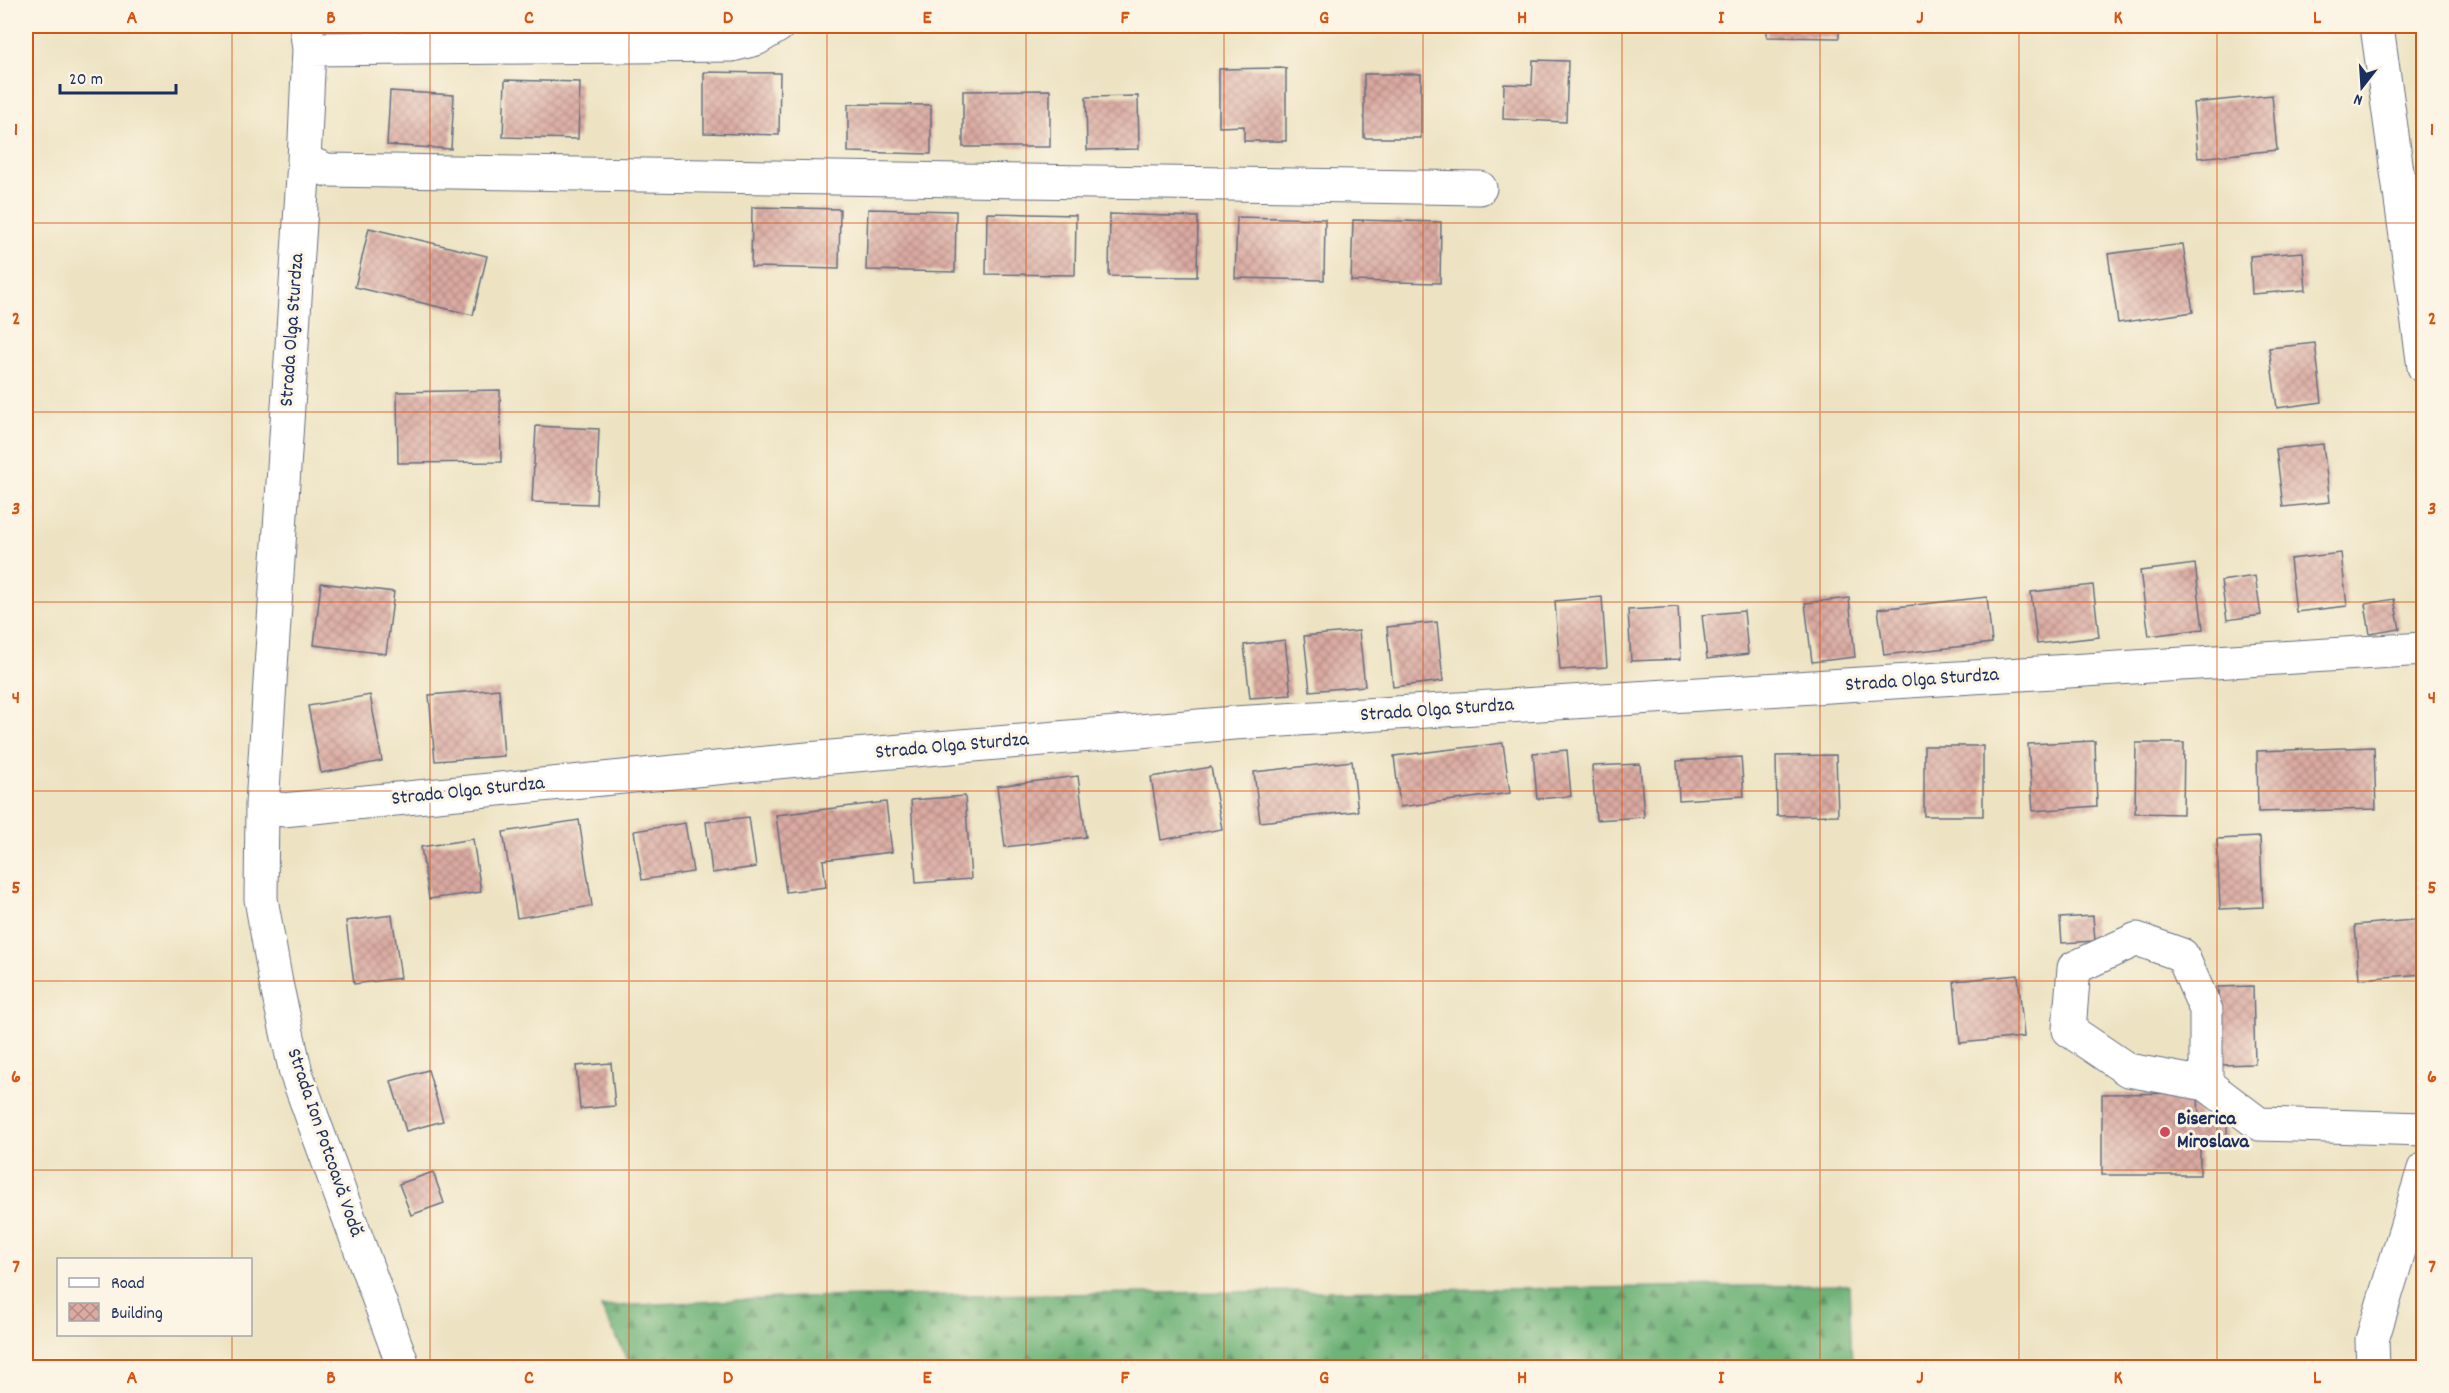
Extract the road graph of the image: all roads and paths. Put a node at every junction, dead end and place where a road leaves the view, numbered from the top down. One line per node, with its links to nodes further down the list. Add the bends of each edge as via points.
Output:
1 (778, 26): 3 (street, via 756,39 732,45)
2 (2377, 26): 6 (street)
3 (308, 37): 4 (street, Strada Olga Sturdza)
4 (304, 160): 5 (street, via 327,170); 8 (street, Strada Olga Sturdza)
5 (1480, 188)
6 (2424, 367)
7 (2424, 650): 8 (street, Strada Olga Sturdza, via 1233,723 283,810)
8 (262, 805): 12 (street, Strada Ion Potcoavă Vodă, via 261,900 296,1073)
9 (2206, 1084): 9 (street, via 2206,1010 2182,955 2137,939 2074,968 2069,1030 2128,1070); 10 (street, via 2259,1124)
10 (2424, 1129)
11 (2424, 1169): 13 (street, via 2372,1340)
12 (404, 1368)
13 (2373, 1368)

